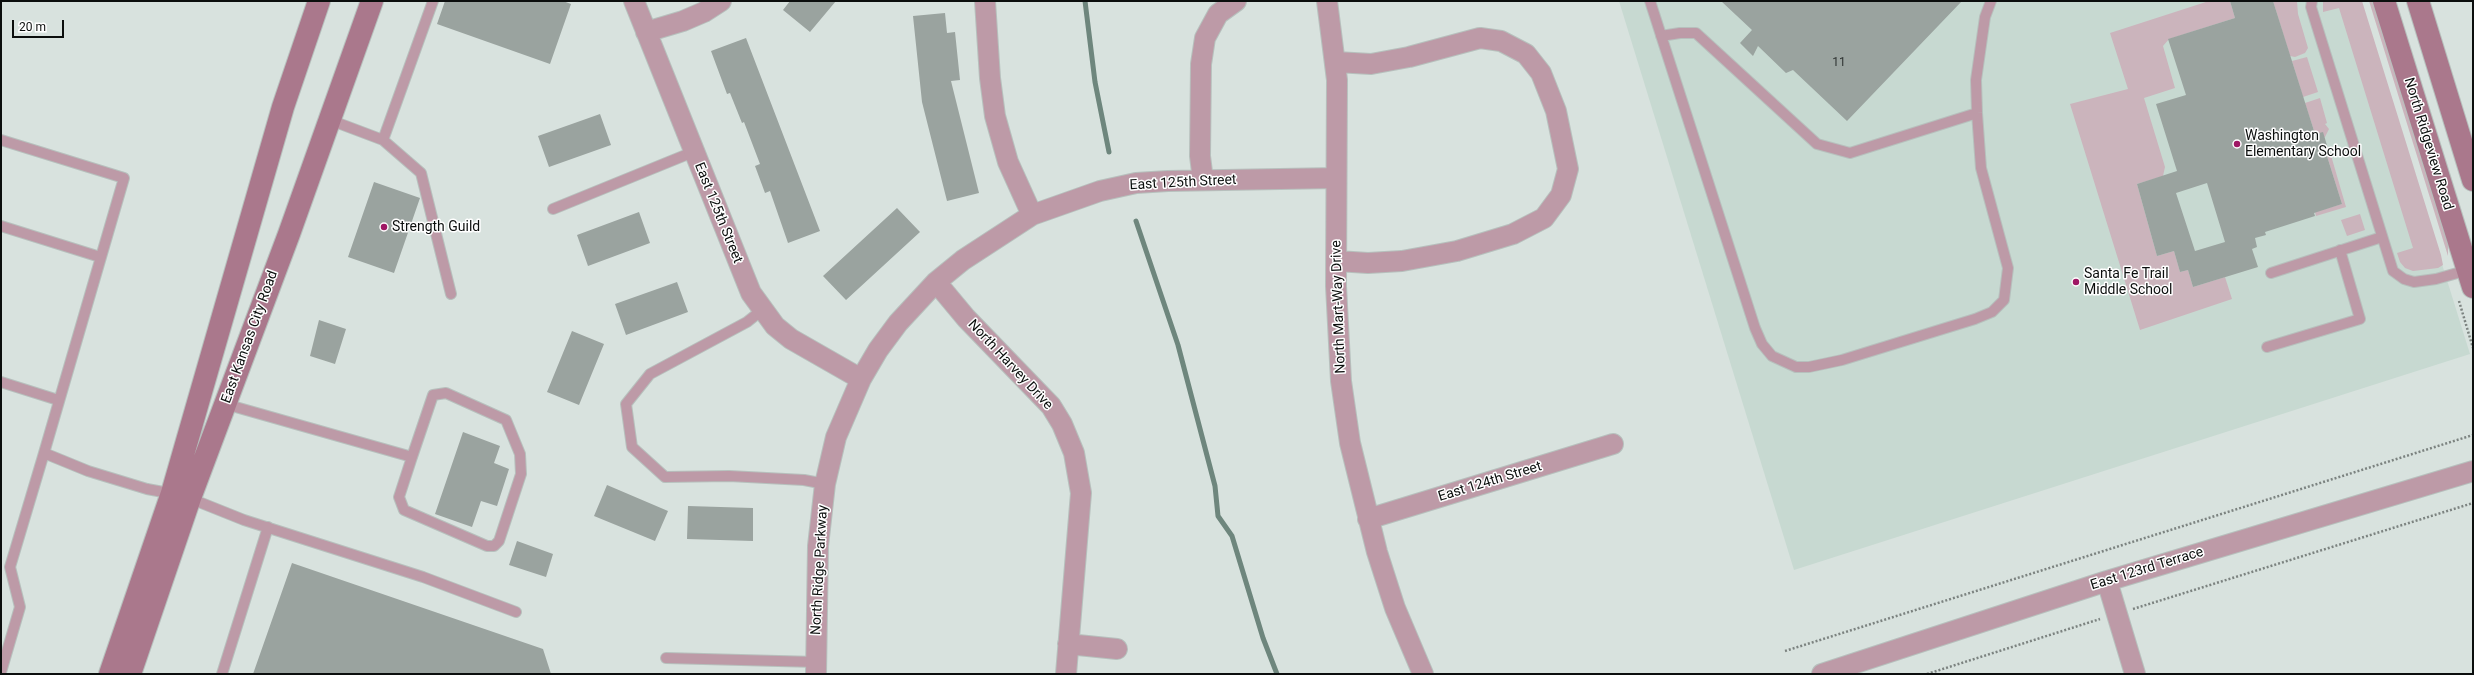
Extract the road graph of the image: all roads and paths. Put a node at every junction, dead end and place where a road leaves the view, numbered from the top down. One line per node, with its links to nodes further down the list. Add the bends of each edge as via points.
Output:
1 (318, 1): 49 (main road, East Kansas City Road, via 283,107)
2 (372, 1): 18 (main road, East Kansas City Road)
3 (433, 1): 20 (lane)
4 (634, 1): 14 (street, East 125th Street)
5 (721, 1): 14 (street, via 683,21)
6 (985, 1): 26 (street, via 995,116 1008,162)
7 (1236, 1): 23 (street, via 1218,14 1205,38 1201,64 1200,156)
8 (1327, 1): 16 (street, North Mart-Way Drive)
9 (1650, 1): 15 (lane)
10 (1991, 1): 17 (lane, via 1984,17 1976,80)
11 (2312, 1): 28 (lane, via 2311,7)
12 (2384, 1): 34 (main road, North Ridgeview Road)
13 (2418, 1): 24 (main road)
14 (646, 32): 21 (street, East 125th Street)
15 (1661, 36): 17 (lane, via 1696,33 1817,144 1850,153); 17 (lane, via 1755,328 1762,344 1772,356 1796,367 1842,360 1975,319 1992,312 2004,300 2008,268 1981,168)
16 (1336, 62): 22 (street, North Mart-Way Drive); 31 (street, via 1371,64 1409,57 1480,38 1502,41 1526,54 1542,73 1556,111 1568,169 1562,195 1544,218 1513,234 1457,251 1402,261)
17 (1977, 113)
18 (330, 120): 20 (lane); 42 (main road, East Kansas City Road)
19 (1, 140): 30 (lane, via 124,178)
20 (383, 140): 35 (lane, via 421,174)
21 (694, 152): 25 (lane); 36 (street, East 125th Street, via 751,293)
22 (1336, 178): 23 (street, East 125th Street); 31 (street, North Mart-Way Drive)
23 (1203, 180): 26 (street, East 125th Street, via 1136,183 1068,201)
24 (2473, 180)
25 (553, 209)
26 (1032, 215): 33 (street, East 125th Street, via 963,260)
27 (1, 226): 30 (lane)
28 (2382, 237): 29 (lane); 34 (lane, via 2393,271 2404,279)
29 (2340, 250): 32 (lane); 37 (lane, via 2360,319)
30 (100, 257): 41 (lane)
31 (1337, 261): 51 (street, North Mart-Way Drive, via 1337,336 1341,381 1350,443)
32 (2271, 273)
33 (936, 282): 39 (street, North Ridge Parkway, via 898,323); 57 (street, North Harvey Drive, via 966,318 1051,406 1074,453 1081,493)
34 (2466, 284): 38 (path)
35 (451, 294)
36 (762, 310): 39 (street, East 125th Street, via 791,340); 48 (lane, via 747,322 650,374 626,404 632,447 665,476 729,476 804,480)
37 (2267, 347)
38 (2473, 348)
39 (861, 379): 48 (street, North Ridge Parkway, via 836,437)
40 (1, 382): 41 (lane)
41 (58, 400): 45 (lane)
42 (225, 404): 46 (lane); 49 (main road, East Kansas City Road)
43 (2473, 435): 59 (path)
44 (1613, 444): 51 (street, East 124th Street)
45 (44, 453): 49 (lane, via 88,471 147,489); 53 (lane)
46 (412, 457): 46 (lane, via 433,395 446,393 506,420 520,454 521,474 499,541 494,546 487,546 404,510 399,497)
47 (2473, 471): 54 (street, East 123rd Terrace)
48 (825, 484): 61 (street, North Ridge Parkway, via 818,546)
49 (181, 496): 52 (lane); 63 (main road, East Kansas City Road); 64 (main road, East Kansas City Road)
50 (2473, 503): 56 (path)
51 (1368, 519): 67 (street, North Mart-Way Drive, via 1395,608)
52 (268, 527): 55 (lane, via 423,576); 65 (lane)
53 (6, 566): 62 (lane, via 20,606)
54 (2107, 581): 56 (street); 68 (street, East 123rd Terrace)
55 (516, 612)
56 (2117, 614): 69 (path); 70 (street)
57 (1068, 644): 58 (street); 66 (street, North Harvey Drive)
58 (1117, 649)
59 (1785, 651)
60 (666, 658): 61 (lane)
61 (816, 668)
62 (1, 672)
63 (110, 674)
64 (130, 674)
65 (222, 674)
66 (1066, 674)
67 (1423, 674)
68 (1822, 674)
69 (1927, 674)
70 (2135, 674)

